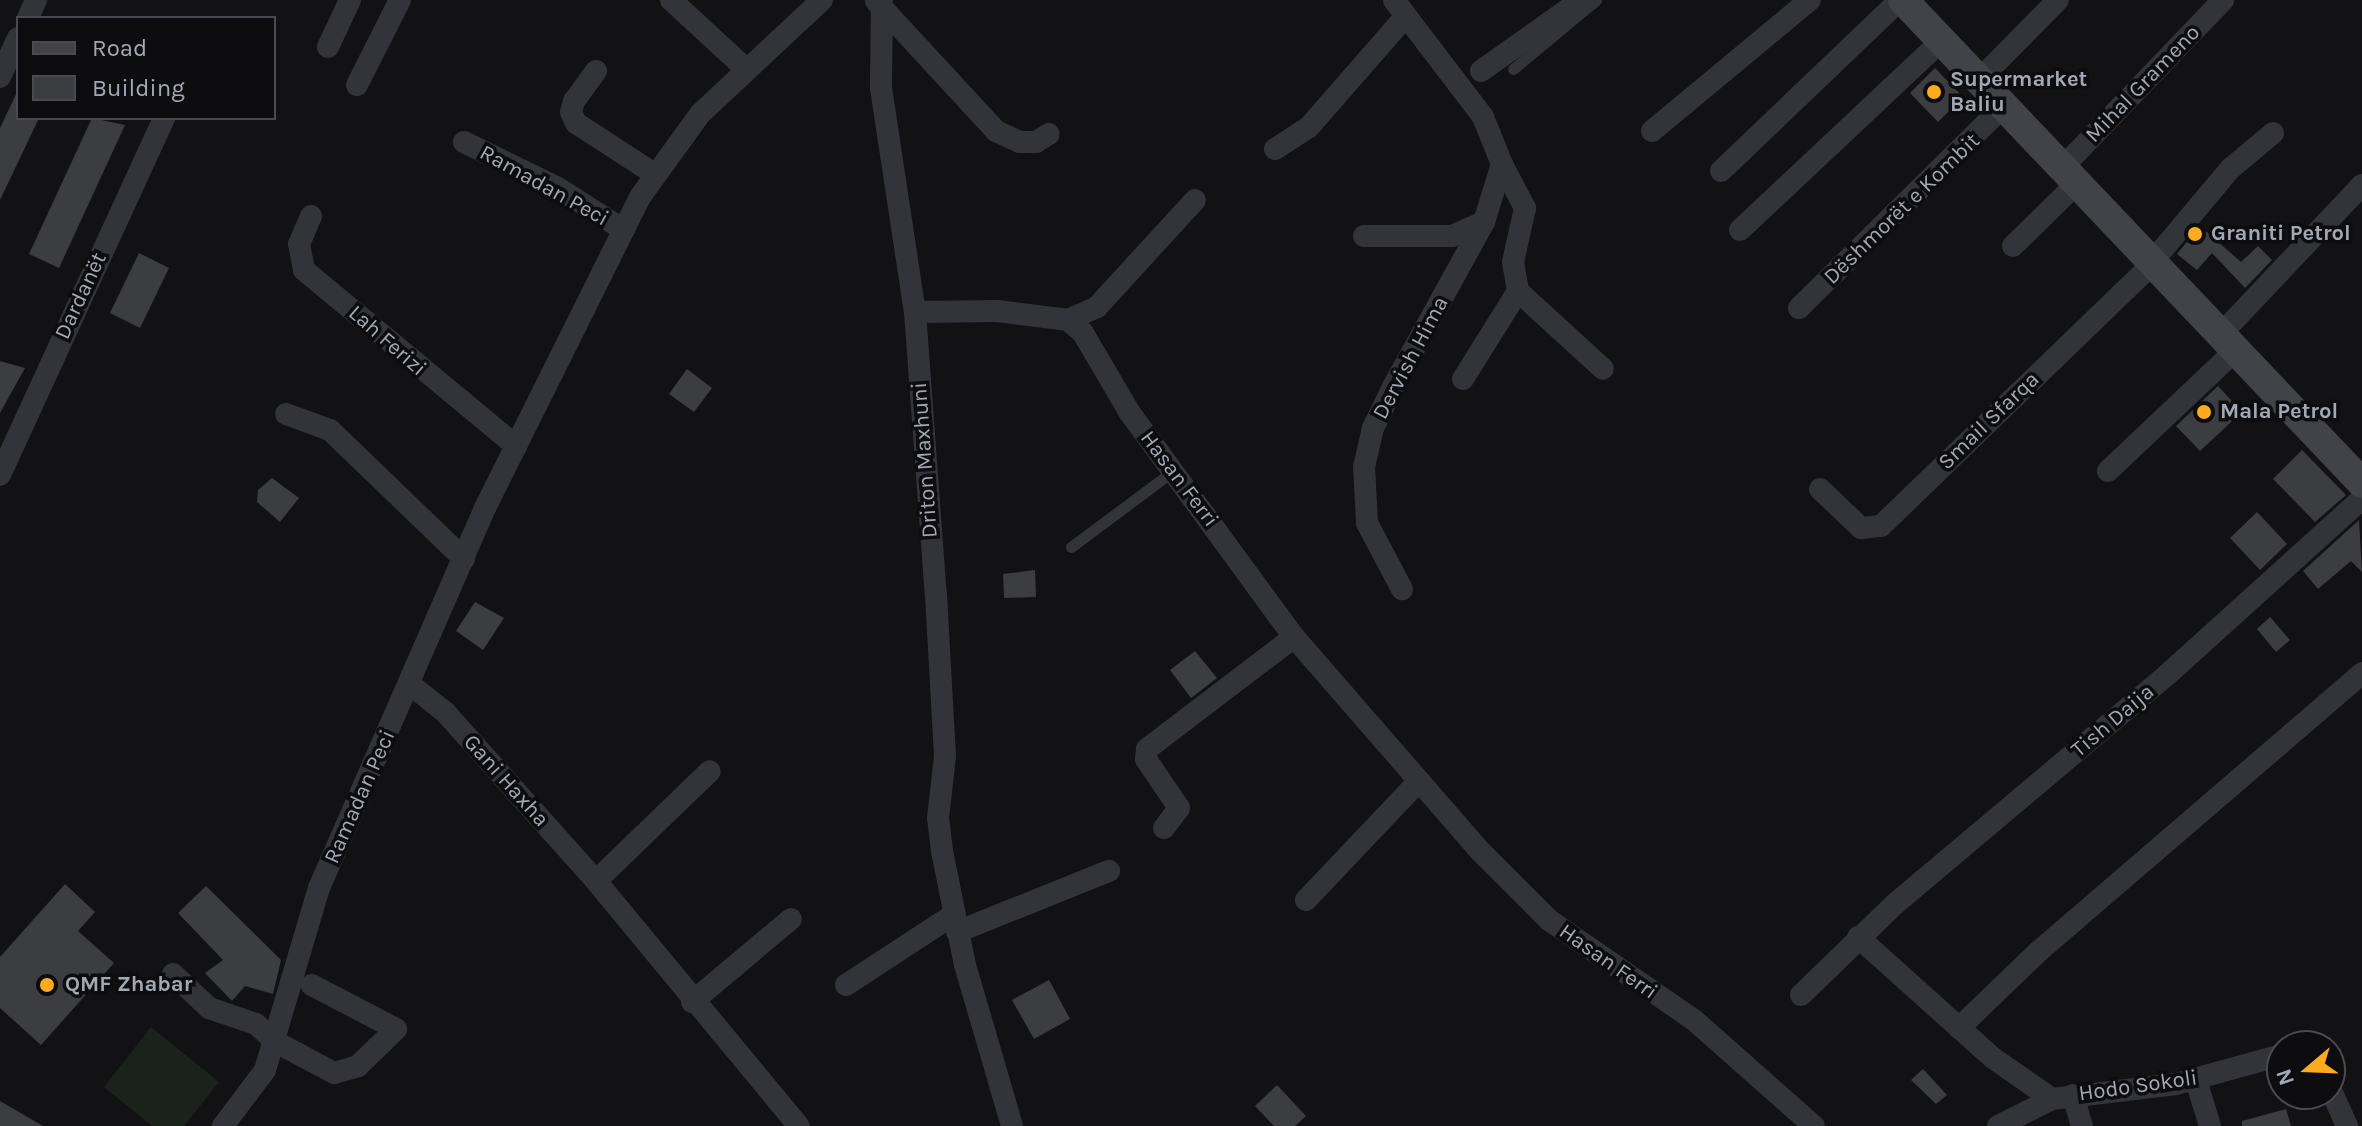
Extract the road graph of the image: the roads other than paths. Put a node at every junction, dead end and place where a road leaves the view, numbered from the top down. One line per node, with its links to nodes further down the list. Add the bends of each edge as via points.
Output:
1 (350, 0): 15 (street)
2 (400, 0): 22 (street)
3 (671, 0): 16 (street)
4 (822, 0): 16 (street, Ramadan Peci)
5 (1581, 0): 19 (street)
6 (1596, 0): 17 (lane)
7 (1810, 0): 25 (street)
8 (1902, 0): 13 (main road); 31 (street)
9 (2058, 0): 21 (street)
10 (2223, 0): 33 (street, Mihal Grameno)
11 (879, 2): 27 (street, Driton Maxhuni, via 996,131 1020,142 1036,142); 45 (street, Driton Maxhuni, via 881,88)
12 (1400, 8): 29 (street, via 1309,127); 30 (street, via 1483,117)
13 (1941, 41): 21 (main road); 39 (street)
14 (16, 42): 20 (street)
15 (328, 47)
16 (746, 69): 32 (street, Ramadan Peci, via 700,114)
17 (1513, 69)
18 (596, 71): 32 (street, via 574,101 576,123)
19 (1481, 71)
20 (0, 77)
21 (1979, 80): 23 (main road)
22 (357, 85)
23 (2003, 107): 33 (main road); 44 (street, Dëshmorët e Kombit)
24 (163, 120): 54 (street, Dardanët)
25 (1652, 131)
26 (2273, 133): 42 (street, via 2230,169)
27 (1049, 134)
28 (464, 142): 38 (street, Ramadan Peci, via 558,188)
29 (1275, 149)
30 (1502, 164): 37 (street, Dervish Hima); 43 (street, via 1525,208 1512,269)
31 (1721, 171)
32 (653, 173): 38 (street, Ramadan Peci)
33 (2069, 176): 41 (street); 42 (main road)
34 (2362, 185): 47 (street)
35 (1195, 200): 46 (street, via 1097,307)
36 (311, 216): 51 (street, Lah Ferizi, via 299,244 304,270)
37 (1484, 222): 40 (street, via 1452,236); 60 (street, Dervish Hima, via 1393,387 1373,428 1364,466 1367,523)
38 (624, 230): 51 (street, Ramadan Peci)
39 (1740, 230)
40 (1364, 236)
41 (2013, 246)
42 (2153, 262): 47 (main road); 56 (street, Smail Sfarqa, via 1881,526 1861,528)
43 (1518, 291): 48 (street); 49 (street)
44 (1799, 308)
45 (915, 312): 46 (street, via 1021,312); 71 (street, Driton Maxhuni, via 944,723 938,818)
46 (1068, 320): 52 (street, Hasan Ferri, via 1083,333 1130,413)
47 (2229, 342): 53 (street); 55 (main road)
48 (1603, 369)
49 (1463, 379)
50 (286, 414): 59 (street, via 330,430)
51 (516, 446): 59 (street, Ramadan Peci)
52 (1173, 471): 58 (lane); 61 (street, Hasan Ferri)
53 (2108, 471)
54 (0, 475)
55 (2362, 483)
56 (1820, 489)
57 (2362, 499): 72 (street, Tish Daija, via 2168,674)
58 (1071, 547)
59 (464, 559): 63 (street, Ramadan Peci)
60 (1402, 589)
61 (1294, 637): 65 (street, Hasan Ferri); 66 (street, via 1147,749 1146,759 1179,808)
62 (2362, 673): 78 (street, via 2038,952)
63 (411, 685): 68 (street, Gani Haxha, via 445,712); 79 (street, Ramadan Peci, via 319,888)
64 (710, 771): 68 (street)
65 (1418, 782): 69 (street); 86 (street, Hasan Ferri, via 1549,920 1694,1020)
66 (1164, 828)
67 (1109, 871): 71 (street)
68 (596, 881): 77 (street, Gani Haxha)
69 (1306, 900)
70 (791, 919): 77 (street)
71 (955, 923): 75 (street, via 918,933); 85 (street, Driton Maxhuni)
72 (1858, 937): 76 (street, Tish Daija); 78 (street)
73 (173, 974): 79 (street, via 209,1008 256,1024)
74 (312, 985): 79 (street, via 396,1029 358,1066 342,1073 325,1070)
75 (846, 985)
76 (1801, 995)
77 (692, 1002): 84 (street, Gani Haxha)
78 (1959, 1028): 82 (street)
79 (276, 1042): 83 (street, Ramadan Peci, via 250,1095)
80 (2266, 1060): 81 (street, Hodo Sokoli)
81 (2196, 1080): 82 (street, Hodo Sokoli); 89 (street)
82 (2062, 1097): 87 (street, Hodo Sokoli); 88 (street)
83 (223, 1126)
84 (799, 1126)
85 (1012, 1126)
86 (1814, 1126)
87 (1998, 1126)
88 (2082, 1126)
89 (2210, 1126)

